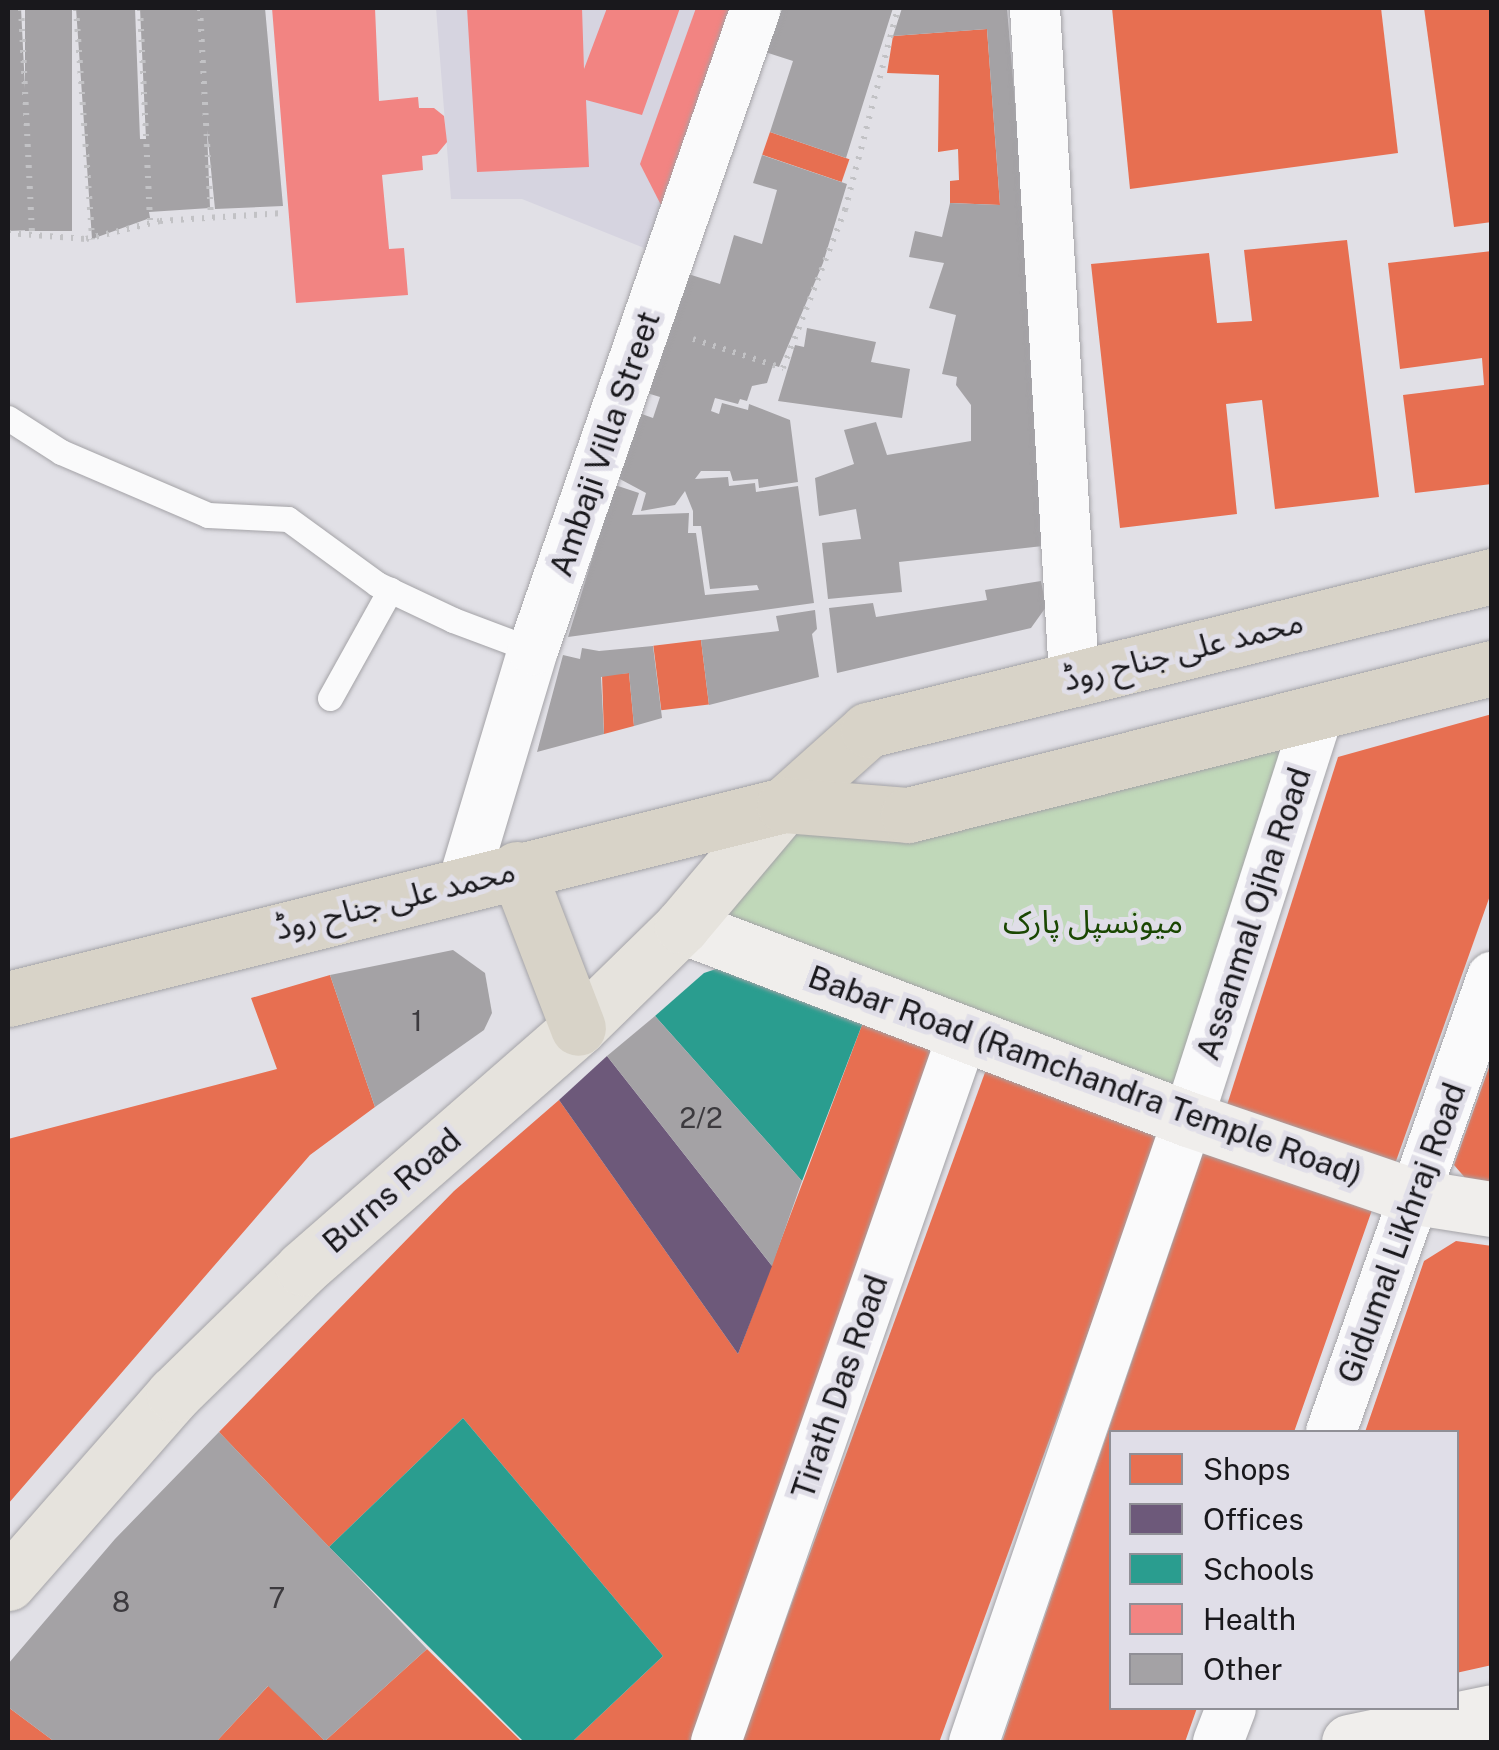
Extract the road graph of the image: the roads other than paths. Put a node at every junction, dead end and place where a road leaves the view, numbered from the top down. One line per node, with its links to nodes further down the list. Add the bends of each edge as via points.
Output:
1 (756, 8): 6 (street, Ambaji Villa Street)
2 (1035, 8): 8 (street)
3 (8, 418): 5 (lane, via 61,452 208,515 288,519)
4 (1492, 576): 8 (highway, محمد علی جناح روڈ)
5 (390, 590): 6 (lane); 9 (lane)
6 (533, 650): 13 (street, Ambaji Villa Street)
7 (1492, 668): 10 (highway, محمد علی جناح روڈ)
8 (1074, 677): 11 (highway, محمد علی جناح روڈ, via 868,730)
9 (330, 698)
10 (1319, 710): 11 (highway, محمد علی جناح روڈ, via 908,815); 19 (street, Assanmal Ojha Road)
11 (784, 805): 12 (highway, محمد علی جناح روڈ); 14 (main road, Burns Road)
12 (517, 869): 13 (highway, محمد علی جناح روڈ); 17 (highway)
13 (463, 884): 16 (highway, محمد علی جناح روڈ)
14 (682, 926): 17 (main road, Burns Road); 18 (street, Babar Road (Ramchandra Temple Road))
15 (1492, 977): 20 (street, Gidumal Likhraj Road)
16 (8, 998)
17 (578, 1028): 23 (main road, Burns Road, via 303,1268 174,1394)
18 (964, 1032): 19 (street, Babar Road (Ramchandra Temple Road)); 26 (street, Tirath Das Road)
19 (1188, 1119): 20 (street, Babar Road (Ramchandra Temple Road)); 27 (street, Assanmal Ojha Road)
20 (1416, 1197): 21 (street, Babar Road (Ramchandra Temple Road)); 22 (street, Gidumal Likhraj Road)
21 (1492, 1209)
22 (1332, 1430)
23 (8, 1583)
24 (1230, 1710): 28 (street)
25 (1492, 1712): 29 (street)
26 (716, 1742)
27 (974, 1742)
28 (1218, 1742)
29 (1349, 1742)

